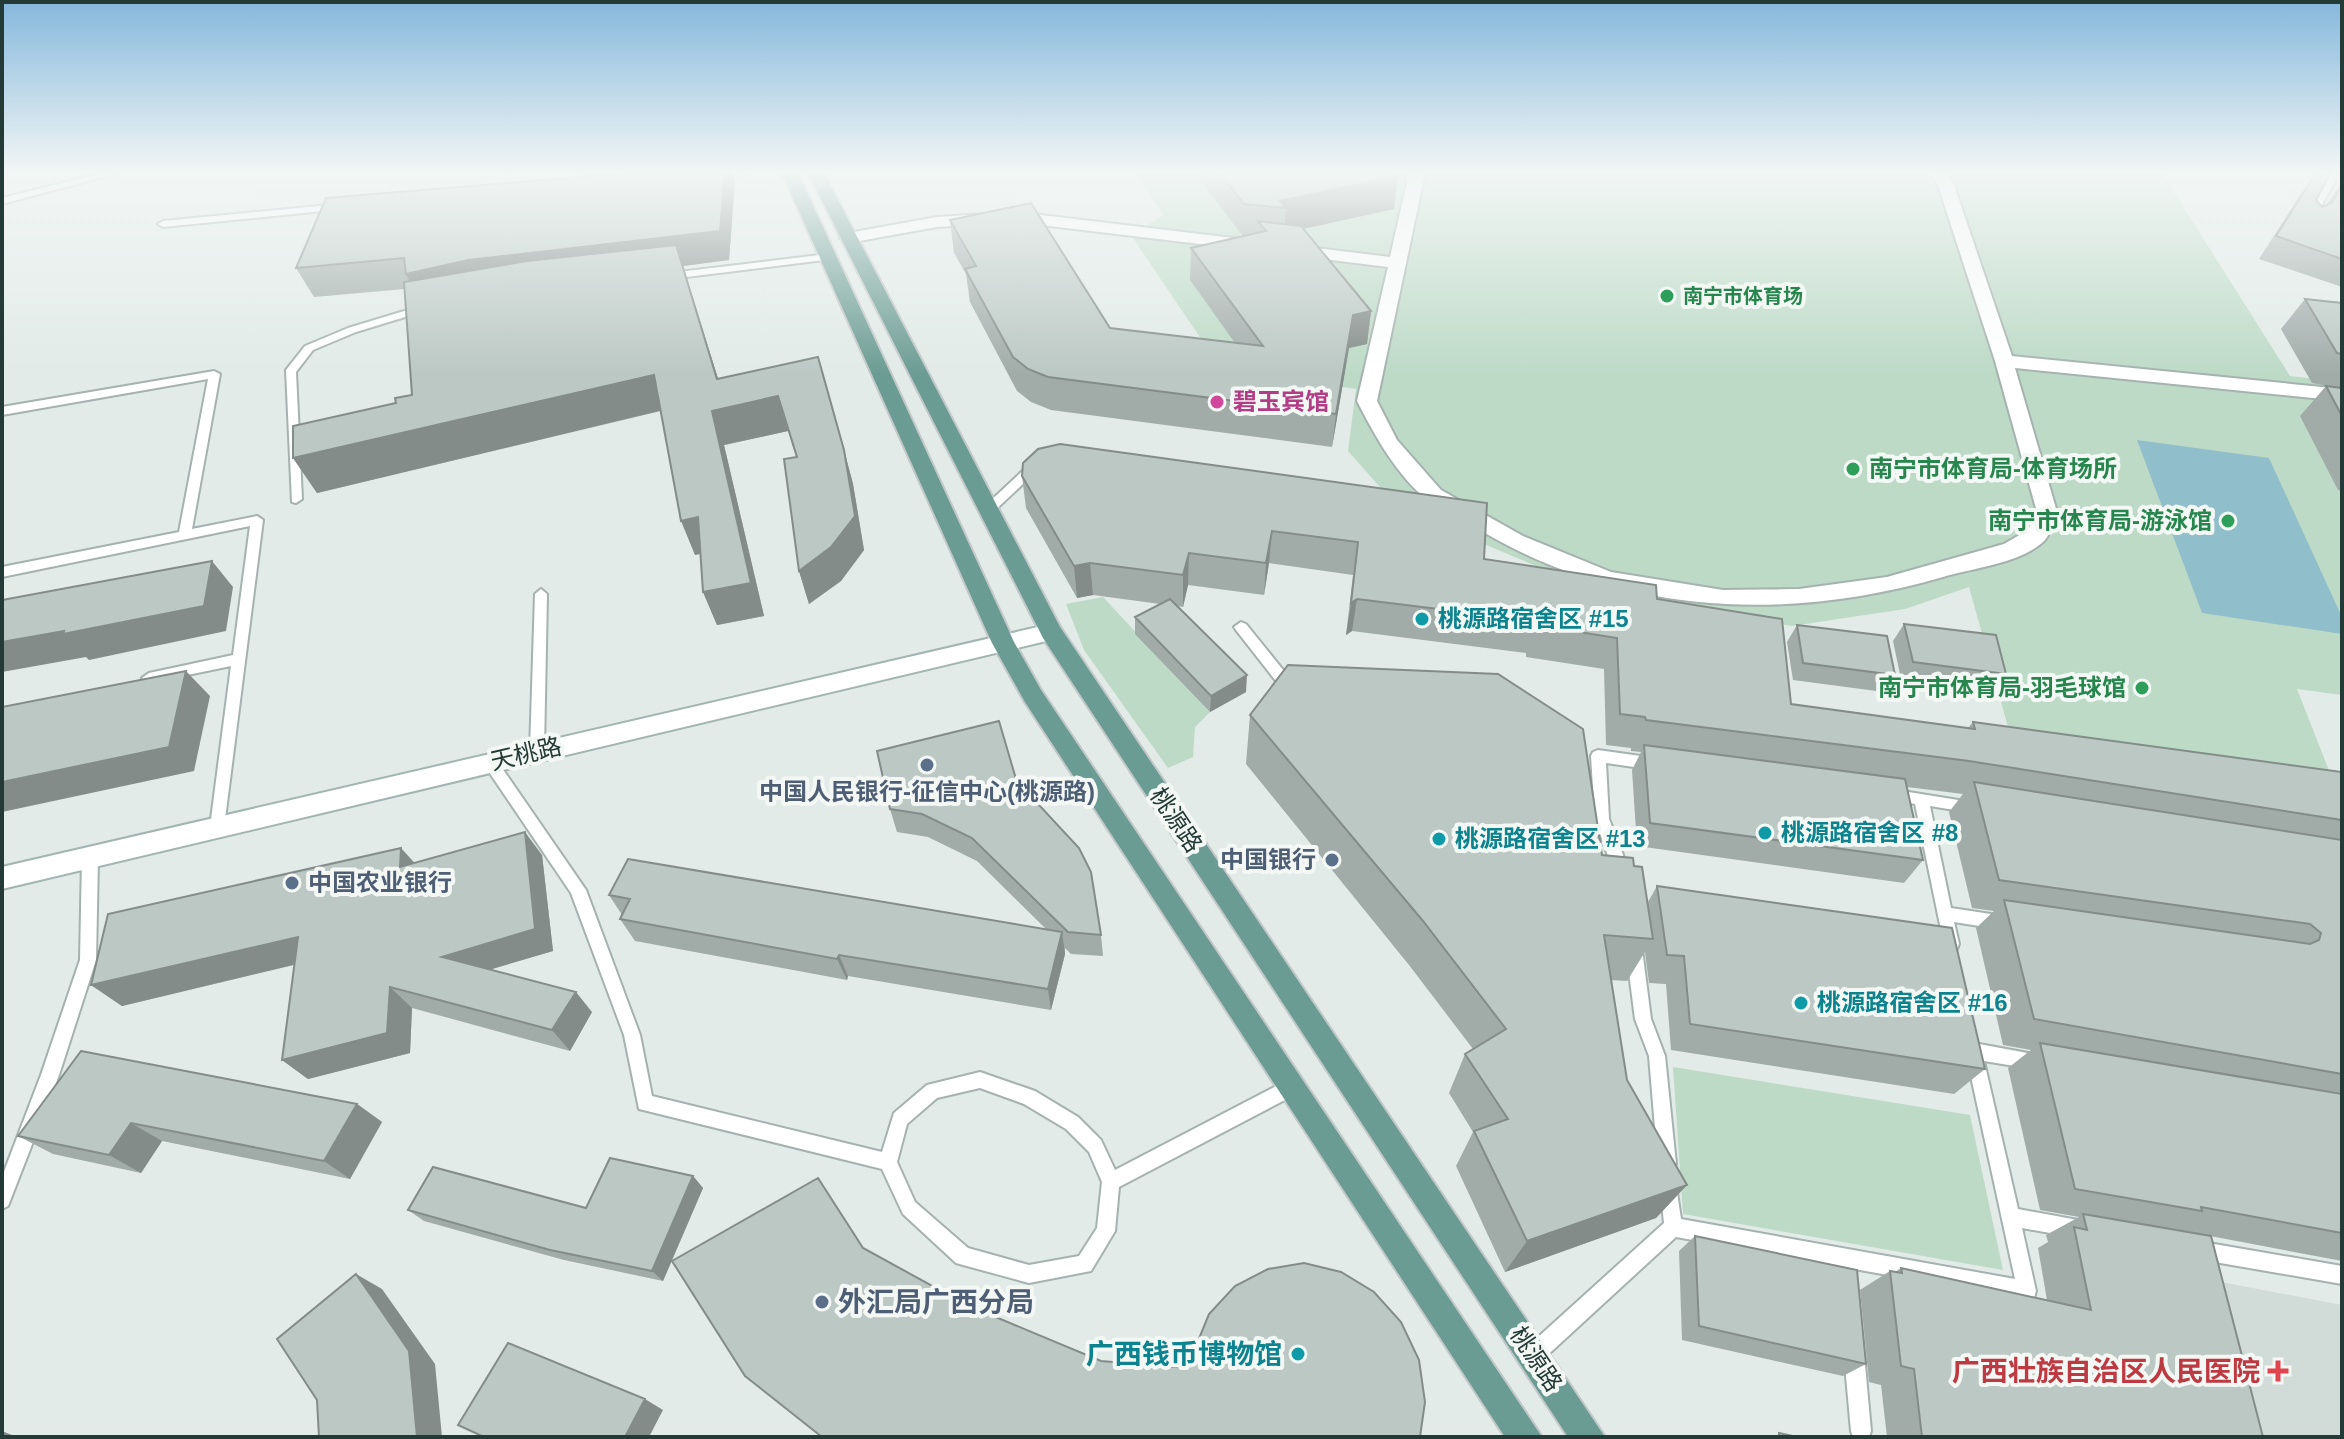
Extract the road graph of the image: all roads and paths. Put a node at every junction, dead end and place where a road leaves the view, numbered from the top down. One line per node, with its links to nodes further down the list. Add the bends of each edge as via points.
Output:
1 (820, 240): 6 (main road, 桃源路)
2 (849, 240): 15 (main road, 桃源路)
3 (1208, 240): 7 (street)
4 (1402, 240): 7 (street)
5 (1964, 240): 10 (street)
6 (828, 257): 8 (lane); 21 (main road, 桃源路)
7 (1397, 263): 10 (street, via 1367,401 1389,443 1434,495 1515,541 1608,579 1723,598 1799,597 1887,585 2011,550 2037,535 2047,512)
8 (653, 278)
9 (440, 305): 14 (lane, via 309,348 290,372)
10 (2004, 361): 11 (street)
11 (2342, 395)
12 (2, 411): 16 (lane, via 214,374)
13 (1043, 462): 15 (lane, via 1028,468)
14 (296, 499)
15 (989, 509): 20 (main road, 桃源路)
16 (185, 533): 17 (lane); 22 (lane, via 257,520)
17 (2, 572)
18 (541, 594): 25 (lane)
19 (1241, 627): 24 (lane, via 1296,696)
20 (1051, 632): 21 (street, 天桃路); 50 (main road, 桃源路)
21 (1003, 643): 25 (street, 天桃路); 40 (main road, 桃源路)
22 (238, 659): 23 (lane); 31 (lane)
23 (135, 681)
24 (1311, 697)
25 (537, 751): 26 (street, 天桃路)
26 (490, 762): 31 (street, 天桃路); 41 (lane, via 578,890 632,1035 645,1103)
27 (1675, 766): 34 (lane, via 1591,753 1602,819)
28 (1875, 793): 29 (lane)
29 (1921, 799): 30 (lane); 35 (lane)
30 (1984, 809)
31 (217, 827): 32 (street, 天桃路)
32 (90, 858): 33 (street, 天桃路); 43 (lane, via 88,960)
33 (2, 878)
34 (1626, 893)
35 (1945, 914): 37 (lane); 38 (lane)
36 (1630, 925): 45 (lane, via 1643,1019 1657,1056)
37 (2022, 925)
38 (1954, 960)
39 (2051, 1064): 44 (lane, via 1972,1044)
40 (1292, 1087): 42 (lane); 52 (main road, 桃源路)
41 (888, 1162): 42 (lane, via 900,1119 933,1091 980,1080 1029,1097 1072,1123 1095,1146); 42 (lane, via 909,1208 963,1256 1029,1274 1084,1264 1106,1231)
42 (1111, 1182)
43 (2, 1200)
44 (2011, 1217): 45 (lane, via 2027,1291 1846,1266); 46 (lane)
45 (1673, 1227): 50 (lane)
46 (2090, 1231)
47 (2184, 1248): 48 (lane)
48 (2342, 1275)
49 (1852, 1337): 51 (lane)
50 (1533, 1355): 53 (main road, 桃源路)
51 (1861, 1431)
52 (1525, 1437)
53 (1588, 1437)

